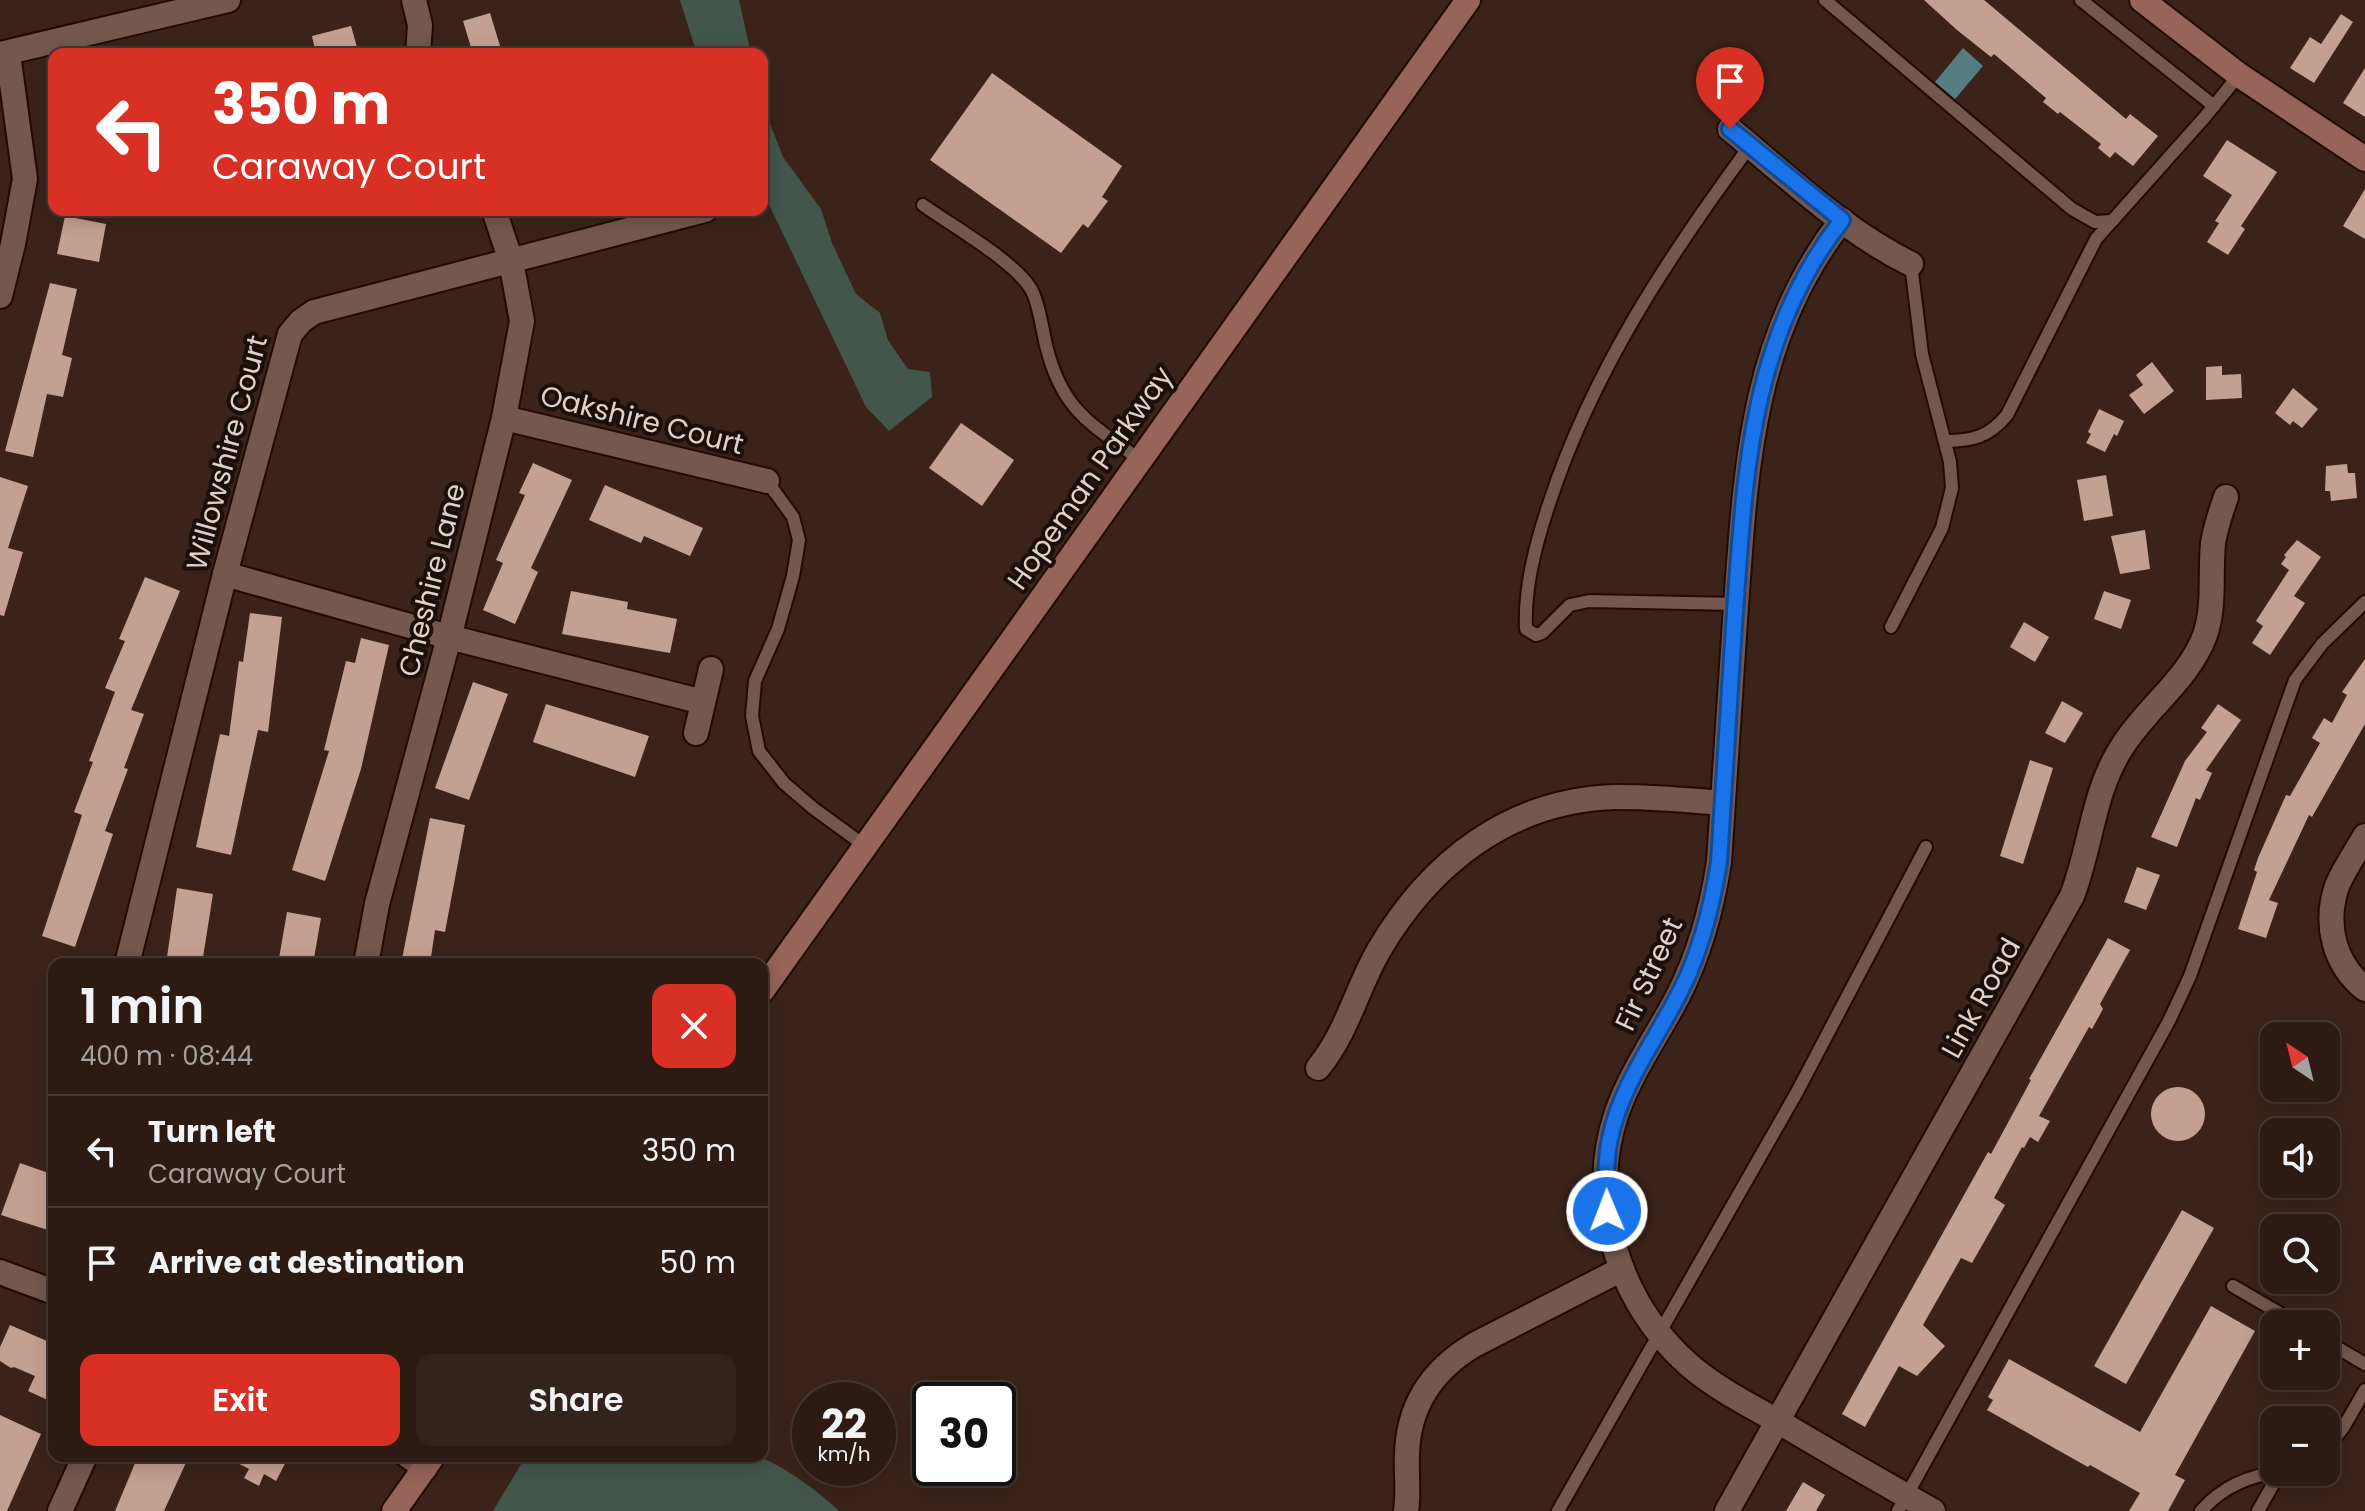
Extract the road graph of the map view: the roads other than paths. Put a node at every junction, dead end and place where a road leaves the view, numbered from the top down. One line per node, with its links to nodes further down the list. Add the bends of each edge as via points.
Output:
1 (228, 0): 8 (street)
2 (414, 0): 7 (street)
3 (1468, 0): 24 (main road, Hopeman Parkway)
4 (1825, 0): 18 (lane, via 2072,209 2095,222)
5 (2081, 0): 10 (lane)
6 (2142, 0): 9 (main road)
7 (418, 48)
8 (4, 54): 21 (street, via 25,179)
9 (2239, 75): 10 (lane); 13 (main road)
10 (2214, 106): 18 (lane)
11 (1730, 129): 12 (street)
12 (1750, 146): 17 (street); 29 (lane, via 1634,317 1575,431 1539,536 1526,629 1542,633 1570,605 1589,601)
13 (2365, 159)
14 (923, 205): 24 (lane, via 1022,279 1034,297 1053,371 1069,403)
15 (496, 216): 19 (street, Cheshire Lane)
16 (682, 216): 19 (street, Willowshire Court)
17 (1842, 220): 20 (street); 29 (street, Fir Street, via 1787,310 1758,398)
18 (2112, 221): 23 (lane, via 2087,253 2007,415 1982,437)
19 (511, 261): 22 (street, Cheshire Lane, via 522,321); 27 (street, Willowshire Court, via 314,312 301,321 290,334)
20 (1911, 264): 23 (lane, via 1922,354)
21 (0, 296)
22 (504, 418): 25 (street, Oakshire Court); 31 (street, Cheshire Lane)
23 (1945, 441): 30 (lane, via 1952,488 1948,510)
24 (1139, 459): 37 (main road, Hopeman Parkway)
25 (767, 481): 37 (lane, via 793,517 799,540 778,629 755,681 752,716 759,751 784,783)
26 (2226, 497): 53 (street, Link Road, via 2213,542 2210,611 2196,657 2122,746 2107,774 2072,896)
27 (225, 574): 31 (street); 39 (street, Willowshire Court)
28 (2365, 602): 59 (lane, via 2295,680 2169,1021)
29 (1736, 604): 35 (street, Fir Street)
30 (1891, 627)
31 (449, 637): 33 (street); 40 (street, Cheshire Lane)
32 (711, 669): 33 (street)
33 (703, 702): 34 (street)
34 (696, 733)
35 (1722, 803): 43 (street, via 1612,797 1577,801 1518,820 1475,842 1442,867 1394,924 1339,1039); 44 (street, Fir Street, via 1719,862 1705,931 1684,984 1632,1079 1610,1139 1607,1211)
36 (2365, 836): 42 (street, via 2338,883 2331,924 2340,961)
37 (865, 846): 41 (main road, Hopeman Parkway)
38 (1926, 847): 49 (lane, via 1797,1092)
39 (129, 958)
40 (367, 958)
41 (768, 983)
42 (2365, 989)
43 (1318, 1068)
44 (1622, 1269): 49 (street, Fir Street); 62 (street, via 1474,1345 1435,1374 1413,1412 1407,1435)
45 (0, 1272): 47 (street)
46 (2233, 1286): 48 (lane)
47 (48, 1290)
48 (2274, 1310)
49 (1658, 1333): 53 (street, Fir Street, via 1690,1366); 63 (lane)
50 (2340, 1349): 51 (lane)
51 (2365, 1364)
52 (2365, 1390): 54 (lane)
53 (1778, 1422): 59 (street, Fir Street); 64 (street, Link Road)
54 (2340, 1432)
55 (82, 1462): 60 (street)
56 (421, 1462): 61 (main road)
57 (2260, 1474): 66 (lane, via 2218,1494)
58 (2272, 1486): 67 (lane)
59 (1902, 1504): 65 (street, Fir Street)
60 (60, 1511)
61 (394, 1511)
62 (1406, 1511)
63 (1558, 1511)
64 (1727, 1511)
65 (1933, 1511)
66 (2201, 1511)
67 (2258, 1511)

